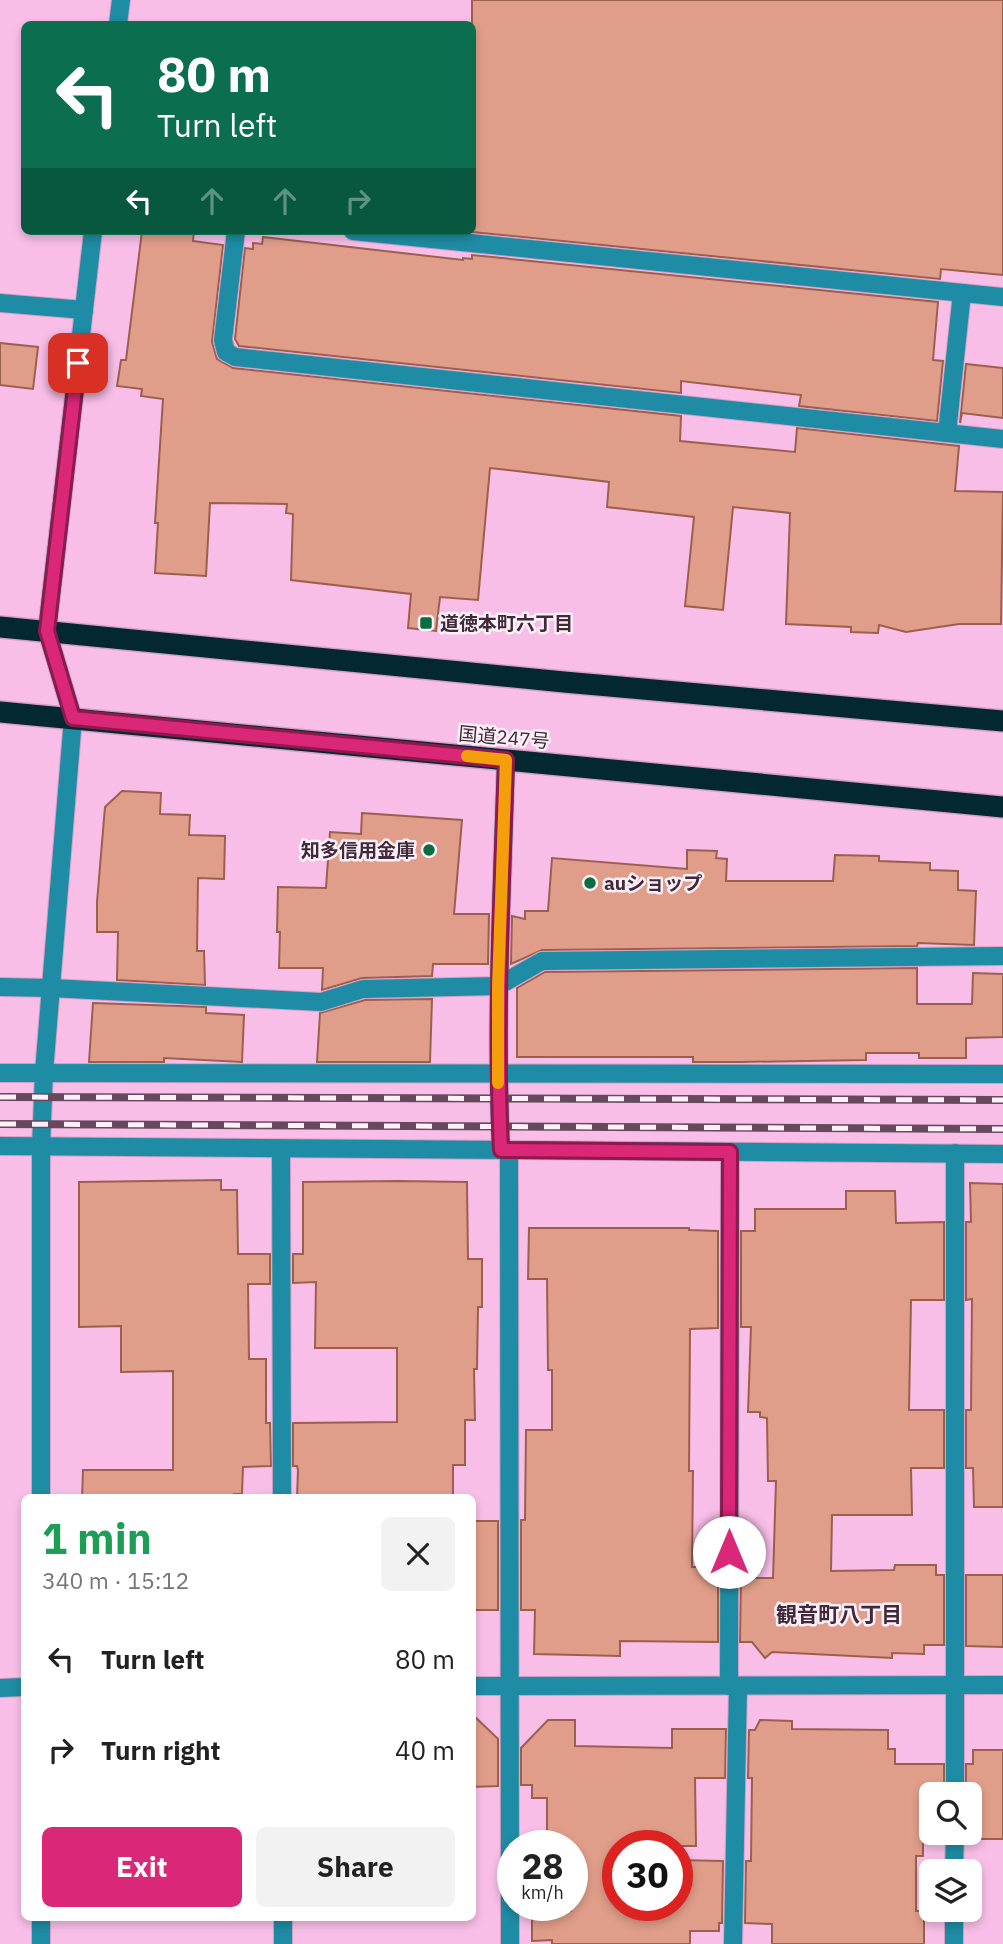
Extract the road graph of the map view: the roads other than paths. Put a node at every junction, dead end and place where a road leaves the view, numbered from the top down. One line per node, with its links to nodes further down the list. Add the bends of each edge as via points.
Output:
1 (121, 0): 2 (street)
2 (118, 21)
3 (93, 235): 9 (street)
4 (236, 235): 10 (street, via 223,340 226,352 234,357)
5 (392, 235): 6 (street)
6 (962, 293): 7 (street); 10 (street)
7 (1003, 297)
8 (0, 303): 9 (street)
9 (84, 310): 13 (street)
10 (947, 433): 11 (street)
11 (1003, 439)
12 (0, 627): 13 (highway)
13 (47, 631): 15 (street); 16 (highway)
14 (0, 712): 15 (highway, 国道247号)
15 (73, 718): 17 (highway, 国道247号); 22 (street)
16 (1003, 721)
17 (506, 760): 18 (highway, 国道247号); 20 (street)
18 (1003, 807)
19 (1003, 956): 20 (street, via 542,961)
20 (498, 986): 22 (street, via 363,989 321,1002); 24 (street)
21 (0, 987): 22 (street)
22 (51, 988): 23 (street)
23 (44, 1072): 24 (street); 25 (street); 28 (street)
24 (497, 1072): 26 (street); 30 (street)
25 (0, 1073)
26 (1003, 1074)
27 (0, 1146): 28 (street)
28 (41, 1147): 29 (street); 34 (street)
29 (281, 1149): 30 (street); 35 (street)
30 (505, 1150): 31 (street); 38 (street)
31 (730, 1152): 32 (street); 39 (street)
32 (955, 1153): 33 (street); 40 (street)
33 (1003, 1154)
34 (41, 1494)
35 (282, 1494)
36 (1003, 1685): 40 (street)
37 (476, 1686): 38 (street)
38 (509, 1686): 39 (street); 49 (street)
39 (733, 1686): 40 (street); 50 (street)
40 (955, 1686): 43 (street)
41 (21, 1687): 42 (street)
42 (0, 1688)
43 (954, 1782)
44 (41, 1921): 47 (street)
45 (283, 1921): 48 (street)
46 (954, 1922): 51 (street)
47 (41, 1944)
48 (283, 1944)
49 (510, 1944)
50 (733, 1944)
51 (954, 1944)

